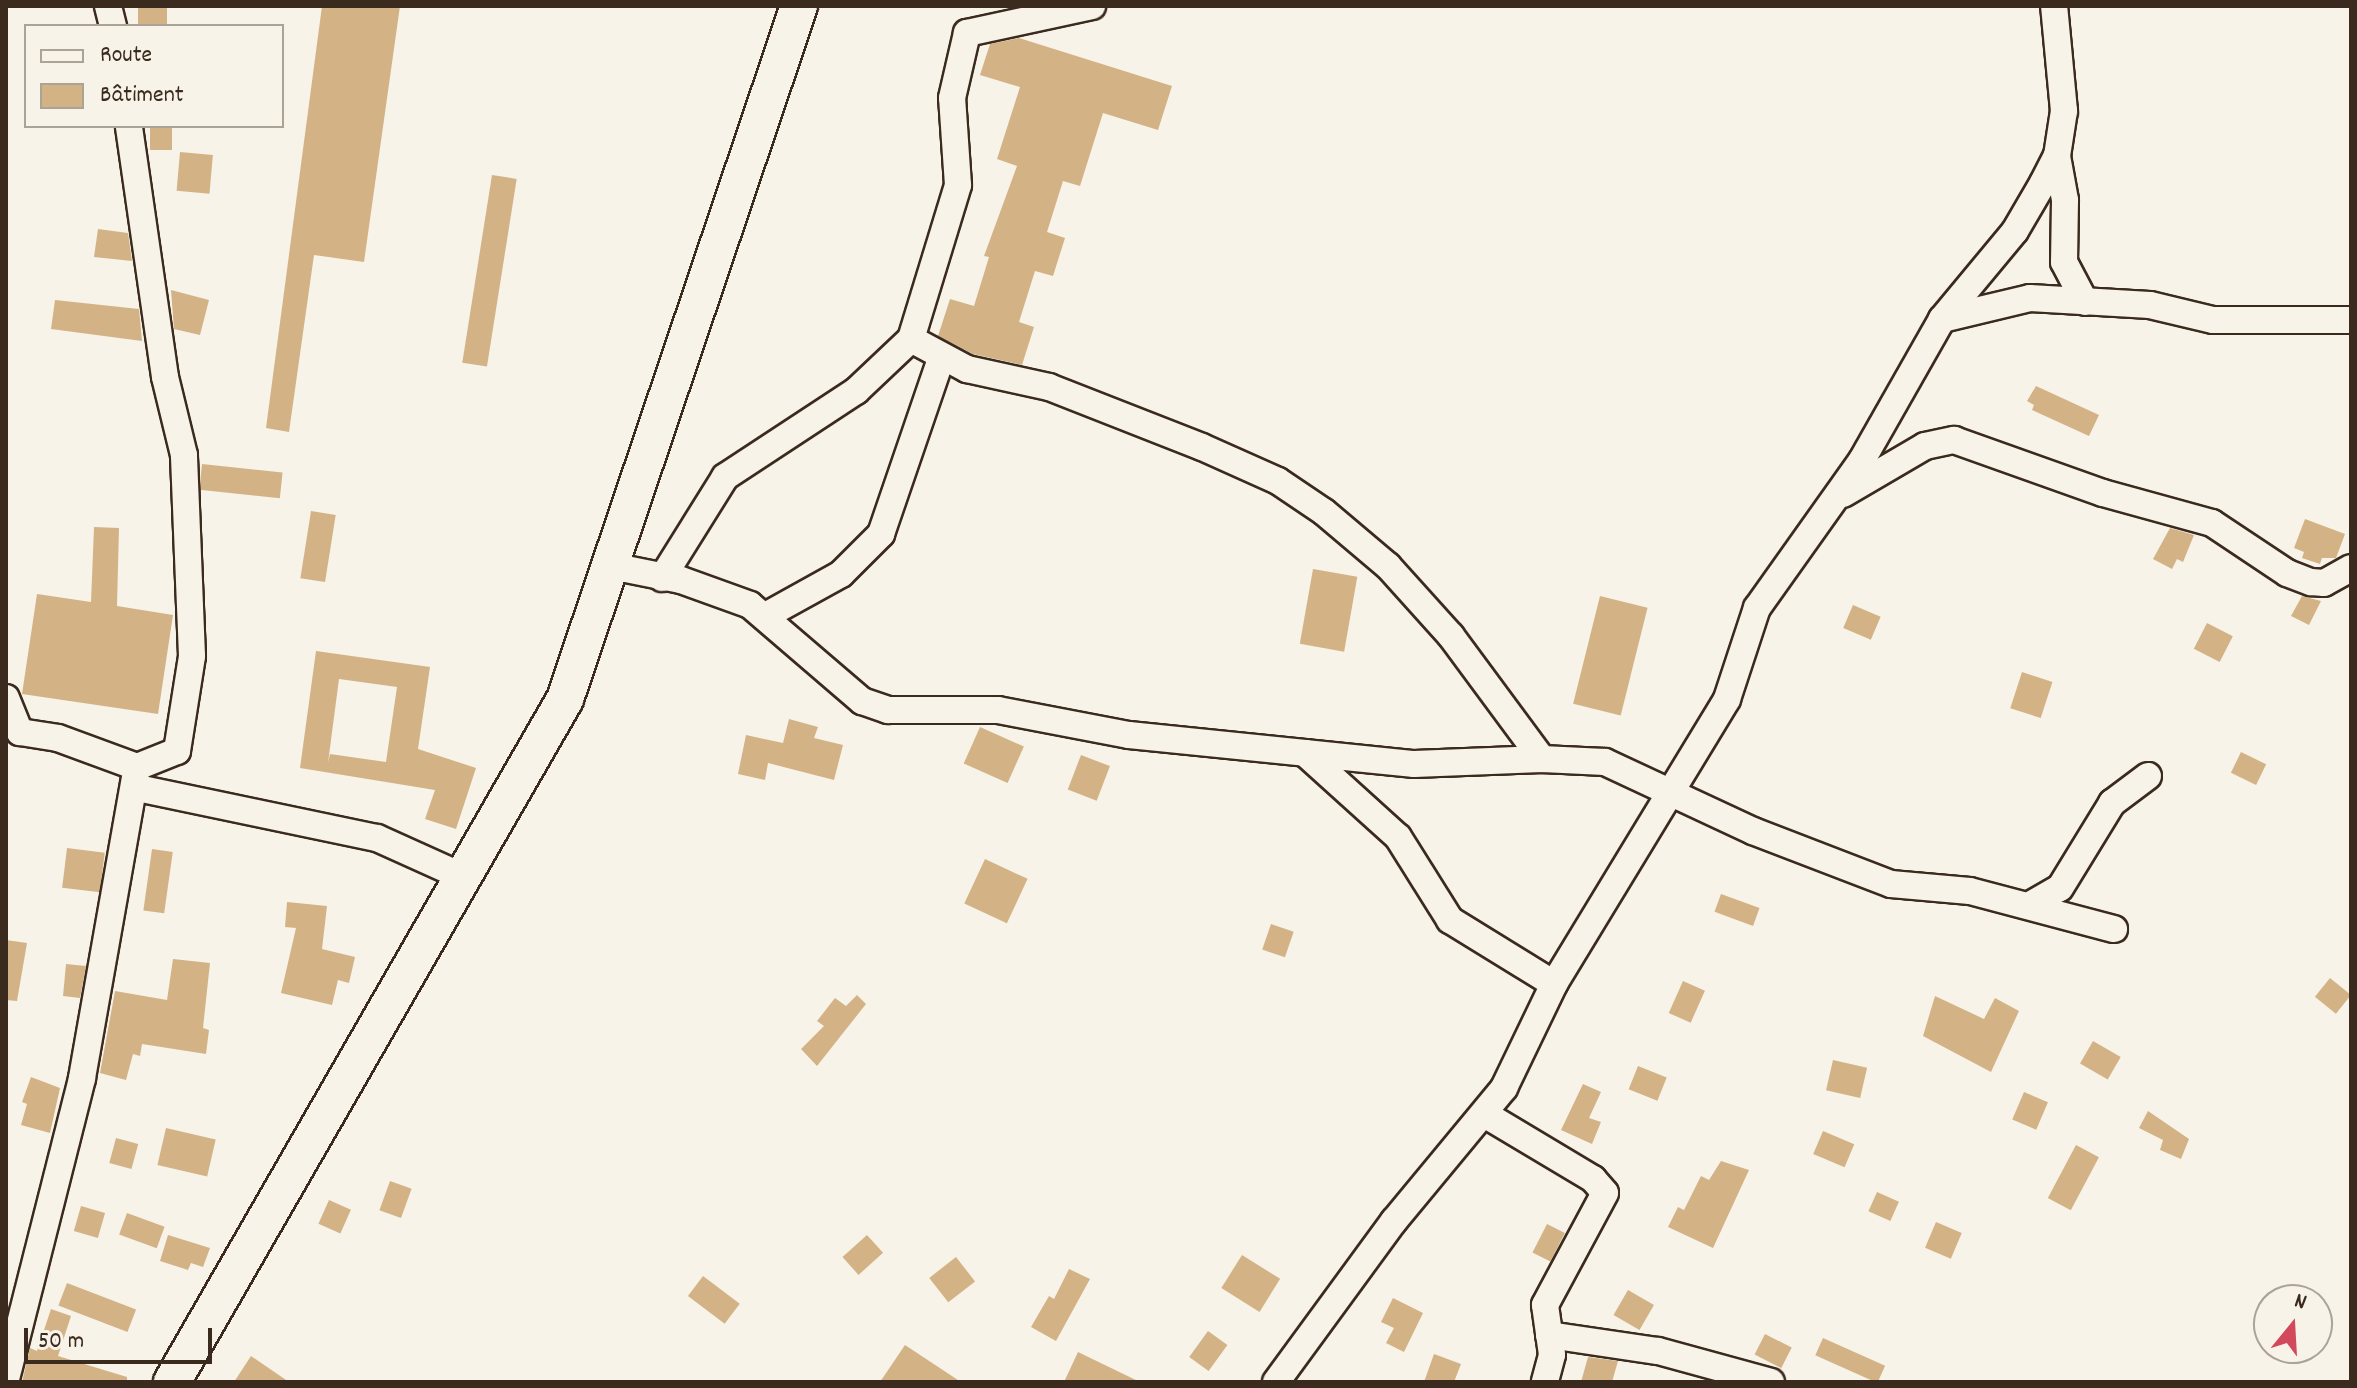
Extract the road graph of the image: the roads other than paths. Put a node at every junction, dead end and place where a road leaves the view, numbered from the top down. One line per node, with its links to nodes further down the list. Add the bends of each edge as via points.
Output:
1 (799, 6): 12 (main road)
2 (1092, 6): 9 (street, via 967,33 952,98 958,185)
3 (2054, 6): 5 (street, via 2064,75)
4 (129, 128): 20 (street, via 165,377 184,455 192,656 177,751)
5 (2057, 156): 6 (street, via 2065,200 2064,262); 7 (street, via 2015,231)
6 (2085, 302): 7 (street, via 2017,299); 8 (street, via 2150,305 2213,320)
7 (1942, 319): 11 (street)
8 (2351, 320)
9 (911, 339): 10 (street); 14 (street, via 856,391 725,477)
10 (941, 359): 15 (street, via 881,534 841,574); 18 (street, via 1049,387 1278,481 1388,566 1451,636)
11 (1835, 498): 13 (street, via 1925,446 1954,440 2103,493 2212,523 2297,577 2324,583); 21 (street, via 1757,608 1727,699)
12 (611, 566): 14 (street); 22 (main road, via 565,699)
13 (2351, 568)
14 (662, 578): 15 (street, via 681,580)
15 (767, 615): 17 (street, via 862,701 888,710 998,710 1129,735)
16 (6, 698): 20 (street, via 20,732 58,738)
17 (1305, 753): 18 (street, via 1414,764); 25 (street, via 1398,837 1450,920)
18 (1542, 759): 21 (street, via 1605,762)
19 (2148, 776): 23 (street, via 2112,803 2060,888)
20 (137, 778): 22 (street, via 377,838); 28 (street, via 82,1078)
21 (1673, 795): 23 (street, via 1891,884 1970,891); 25 (street)
22 (461, 876): 29 (main road, via 320,1131)
23 (2030, 905): 24 (street)
24 (2114, 929)
25 (1554, 984): 26 (street, via 1518,1063)
26 (1486, 1115): 27 (street, via 1593,1179 1605,1193 1545,1305); 30 (street, via 1394,1221)
27 (1549, 1335): 31 (street, via 1552,1355); 32 (street, via 1658,1351)
28 (6, 1379)
29 (172, 1382)
30 (1276, 1382)
31 (1545, 1382)
32 (1771, 1382)

